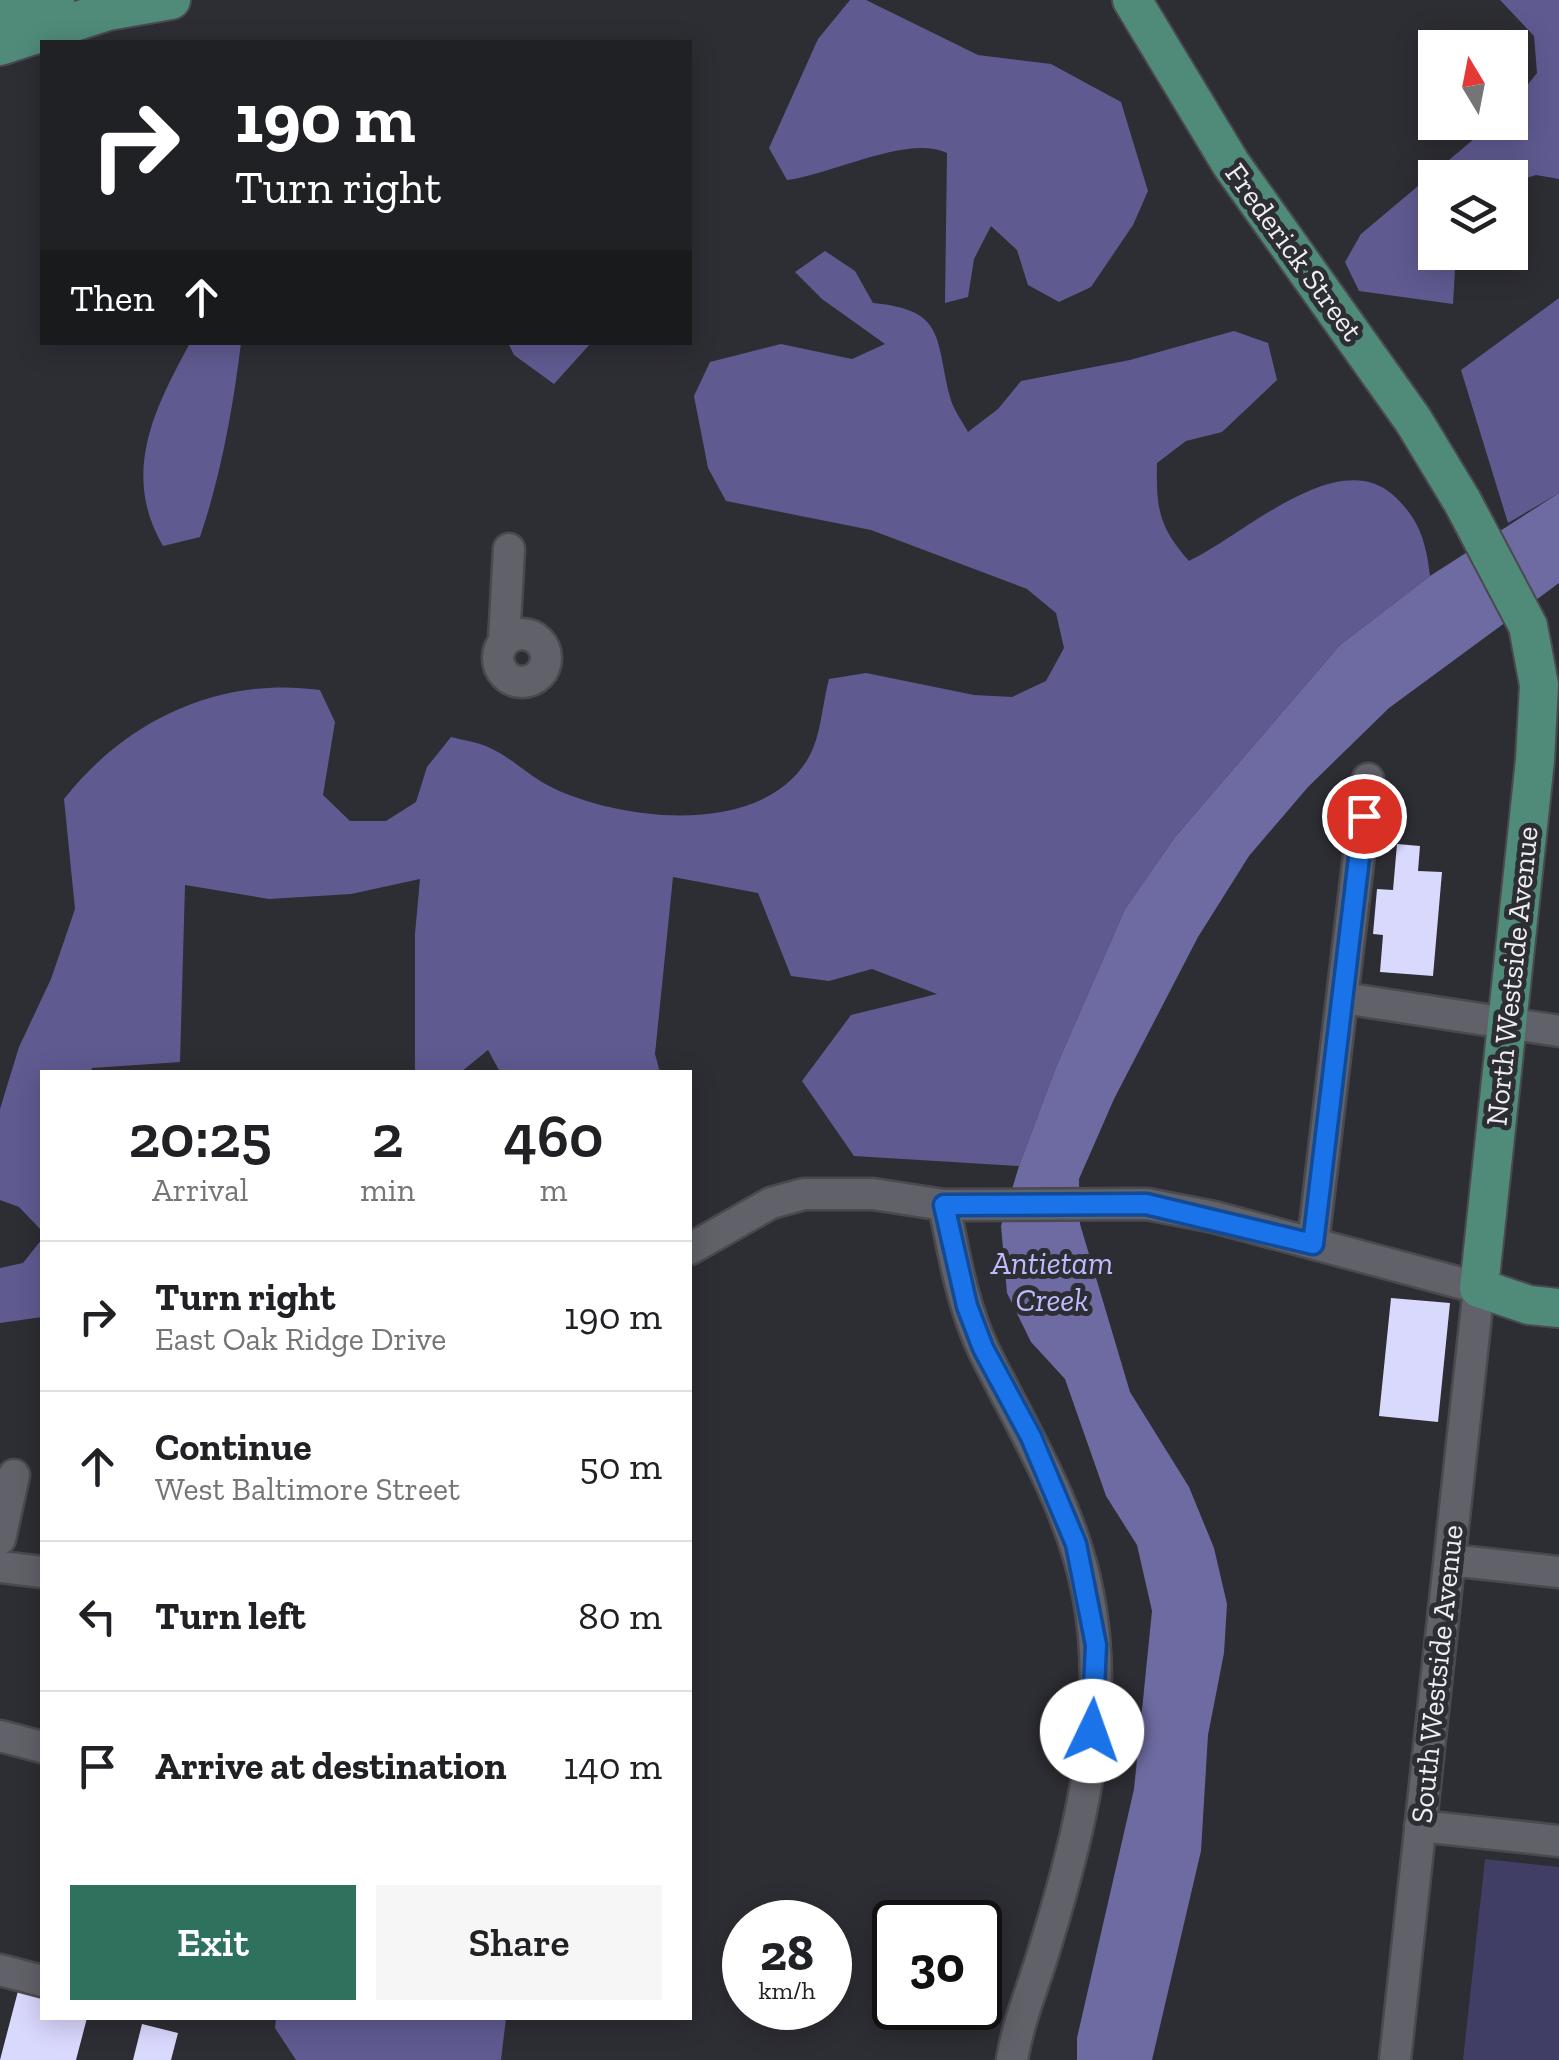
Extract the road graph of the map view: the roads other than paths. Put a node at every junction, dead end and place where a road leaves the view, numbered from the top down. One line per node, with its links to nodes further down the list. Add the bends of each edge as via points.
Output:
1 (55, 0): 4 (main road)
2 (171, 0): 5 (main road)
3 (1132, 0): 6 (main road, Frederick Street, via 1230,164 1413,420)
4 (0, 16)
5 (0, 46)
6 (1462, 501): 9 (main road, North Westside Avenue, via 1528,626)
7 (509, 549): 8 (street)
8 (504, 641)
9 (1547, 761): 12 (main road, North Westside Avenue)
10 (1368, 779): 11 (street)
11 (1343, 998): 12 (street); 15 (street)
12 (1507, 1025): 13 (street); 17 (main road, North Westside Avenue)
13 (1559, 1031)
14 (955, 1205): 15 (street, via 1178,1209); 16 (street, via 874,1194 804,1194 758,1209); 31 (street, via 967,1306 1076,1544 1096,1645 1079,1832)
15 (1313, 1244): 17 (street)
16 (692, 1248)
17 (1479, 1288): 18 (main road); 21 (street, South Westside Avenue)
18 (1559, 1308)
19 (19, 1475): 20 (street)
20 (0, 1539)
21 (1450, 1560): 24 (street); 27 (street, South Westside Avenue)
22 (0, 1567): 23 (street)
23 (40, 1572)
24 (1559, 1572)
25 (0, 1736): 26 (street)
26 (40, 1747)
27 (1420, 1826): 28 (street); 32 (street, South Westside Avenue)
28 (1559, 1840)
29 (0, 1970): 30 (street)
30 (40, 1980)
31 (1012, 2060)
32 (1395, 2060)

